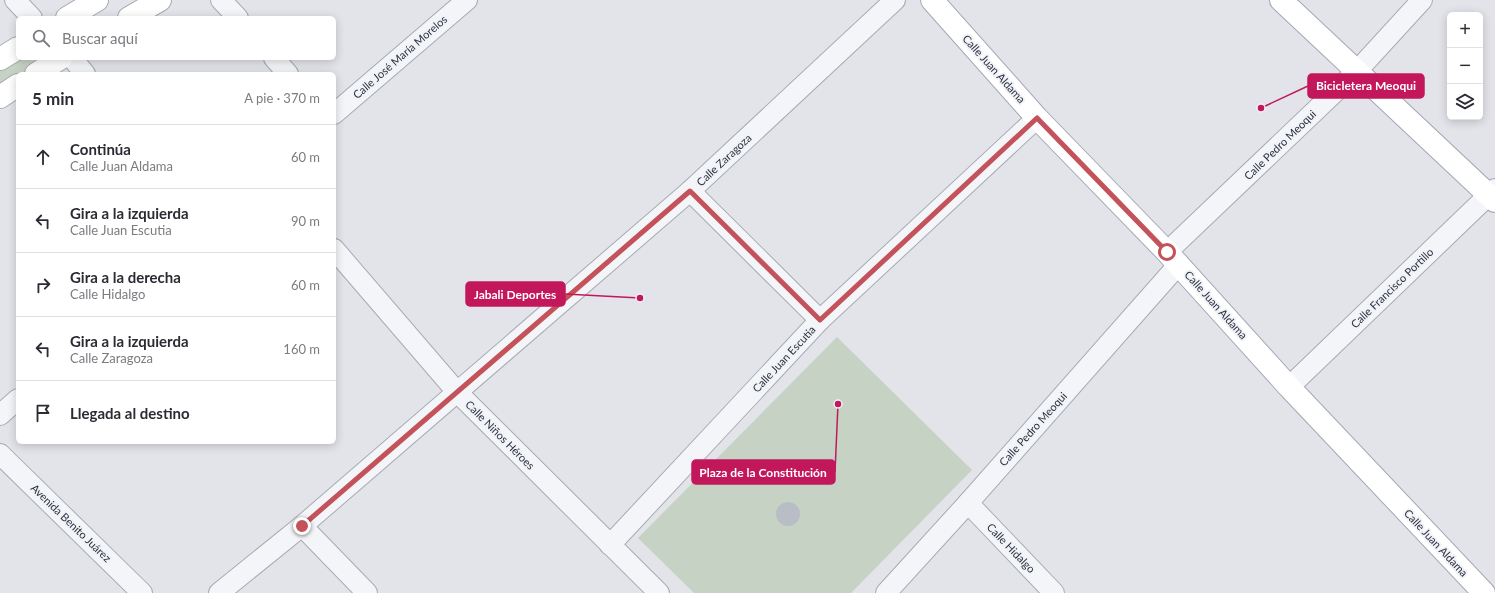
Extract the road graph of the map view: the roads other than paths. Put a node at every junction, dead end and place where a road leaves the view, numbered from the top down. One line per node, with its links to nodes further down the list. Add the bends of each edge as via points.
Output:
1 (15, 0): 10 (street)
2 (97, 0): 11 (main road)
3 (160, 0): 12 (main road)
4 (221, 0): 13 (street)
5 (467, 0): 25 (street, Calle José María Morelos)
6 (895, 0): 27 (street, Calle Zaragoza)
7 (932, 0): 26 (main road, Calle Juan Aldama)
8 (1281, 0): 19 (main road)
9 (1422, 0): 19 (street, Calle Pedro Meoqui)
10 (30, 16)
11 (70, 16)
12 (132, 16)
13 (236, 16)
14 (16, 49): 15 (main road)
15 (0, 59)
16 (58, 60): 20 (main road)
17 (74, 60): 21 (street)
18 (276, 60): 22 (street)
19 (1357, 71): 28 (main road); 30 (street, Calle Pedro Meoqui)
20 (39, 72)
21 (83, 72)
22 (286, 72)
23 (16, 86): 24 (main road)
24 (0, 97)
25 (336, 112)
26 (1037, 118): 30 (main road, Calle Juan Aldama); 31 (street, Calle Juan Escutia)
27 (690, 191): 31 (street); 33 (street, Calle Zaragoza)
28 (1493, 195): 32 (street, Calle Francisco Portillo)
29 (336, 251): 33 (street, Calle Niños Héroes)
30 (1173, 258): 32 (main road, Calle Juan Aldama); 37 (street, Calle Pedro Meoqui)
31 (820, 320): 39 (street, Calle Juan Escutia)
32 (1289, 387): 46 (main road, Calle Juan Aldama)
33 (457, 392): 38 (street, Calle Zaragoza); 39 (street, Calle Niños Héroes)
34 (16, 401): 35 (street)
35 (0, 415)
36 (0, 454): 40 (street, Avenida Benito Juárez)
37 (968, 503): 44 (street, Calle Pedro Meoqui); 45 (street, Calle Hidalgo)
38 (302, 526): 41 (street, Calle Zaragoza); 42 (street)
39 (610, 545): 43 (street, Calle Niños Héroes)
40 (142, 593)
41 (219, 593)
42 (367, 593)
43 (659, 593)
44 (886, 593)
45 (1054, 593)
46 (1484, 593)

